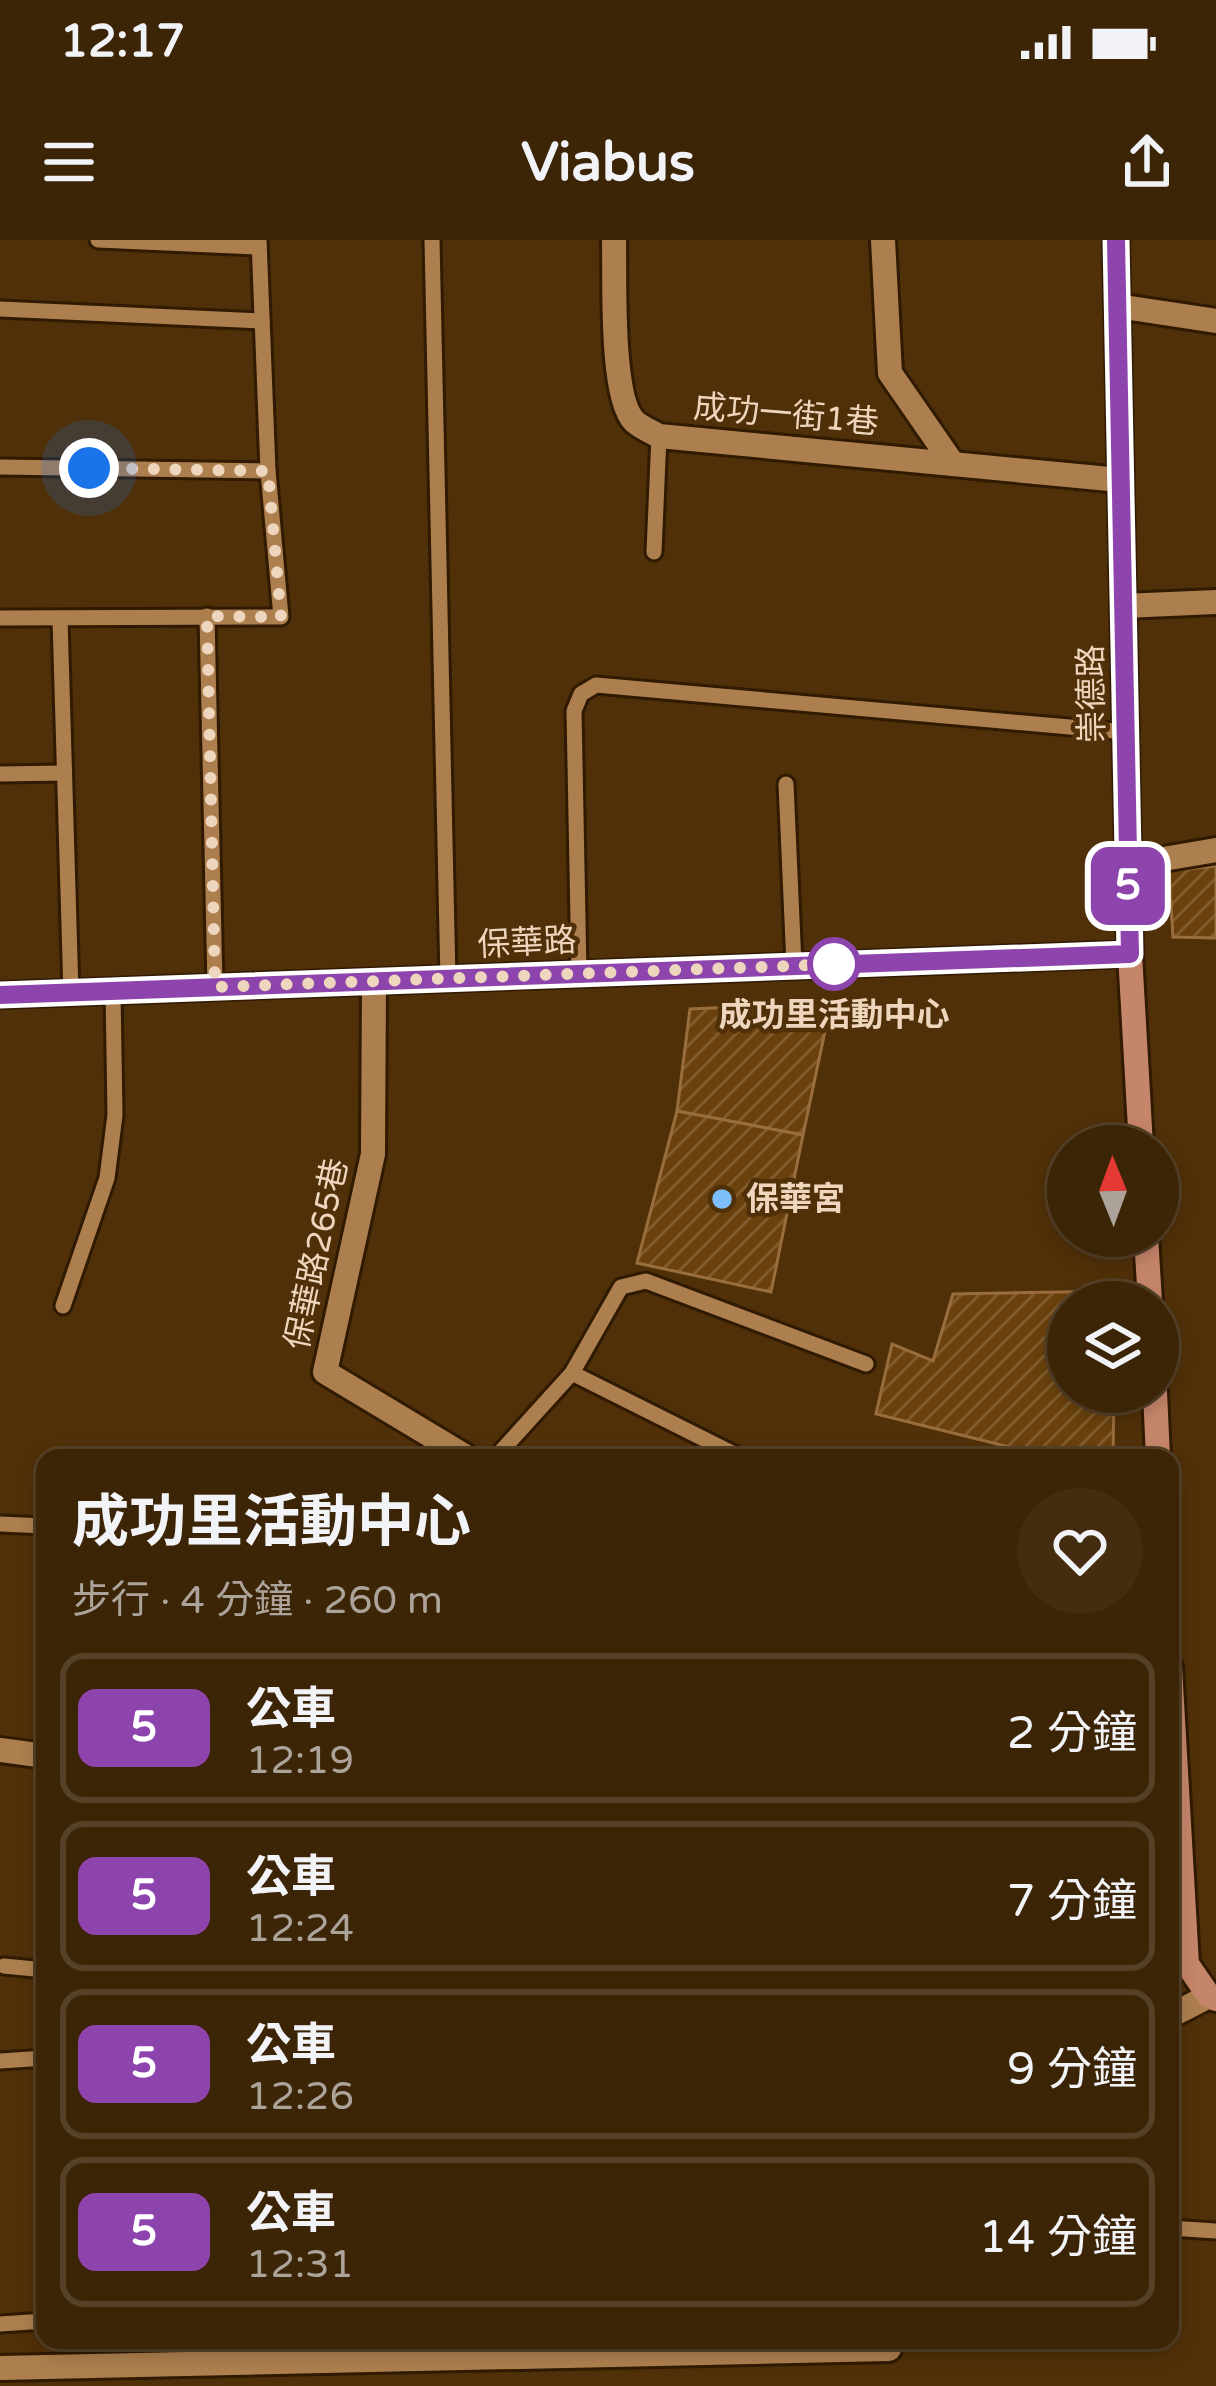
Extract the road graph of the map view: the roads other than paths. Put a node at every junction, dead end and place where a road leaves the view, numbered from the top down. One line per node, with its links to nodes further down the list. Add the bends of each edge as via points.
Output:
1 (98, 240): 6 (lane)
2 (432, 240): 31 (lane)
3 (614, 240): 11 (street, 成功一街1巷, via 624,403 633,421)
4 (883, 240): 12 (street, via 890,373)
5 (1116, 240): 7 (street, 崇德路)
6 (258, 244): 9 (lane)
7 (1117, 306): 10 (street); 15 (street, 崇德路)
8 (0, 309): 9 (lane)
9 (262, 321): 14 (lane)
10 (1216, 321)
11 (659, 436): 12 (street, 成功一街1巷); 16 (lane)
12 (953, 464): 15 (street, 成功一街1巷)
13 (0, 467): 14 (lane)
14 (268, 471): 19 (lane, via 281,617)
15 (1120, 480): 18 (street, 崇德路)
16 (654, 552)
17 (1216, 602): 18 (street)
18 (1123, 606): 22 (street, 崇德路)
19 (207, 616): 21 (lane); 33 (lane)
20 (0, 618): 21 (lane)
21 (60, 619): 23 (lane)
22 (1126, 732): 27 (street, 崇德路); 30 (lane, via 596,685 574,710)
23 (64, 773): 24 (lane); 35 (lane)
24 (0, 774)
25 (786, 784): 29 (lane)
26 (1216, 850): 27 (street)
27 (1128, 865): 28 (street, 崇德路)
28 (1130, 954): 29 (street, 保華路); 37 (street, 崇德路)
29 (794, 965): 30 (street, 保華路)
30 (579, 973): 31 (street, 保華路)
31 (448, 980): 32 (street, 保華路)
32 (374, 982): 33 (street, 保華路); 42 (street, 保華路265巷, via 373,1154 325,1372)
33 (215, 987): 34 (street, 保華路)
34 (113, 992): 35 (street, 保華路); 38 (lane, via 107,1178)
35 (71, 993): 36 (street, 保華路)
36 (0, 995)
37 (1140, 1125)
38 (62, 1306)
39 (866, 1364): 40 (lane, via 646,1281 621,1287)
40 (572, 1373): 43 (lane); 44 (lane)
41 (1156, 1413): 45 (street)
42 (453, 1449)
43 (503, 1449)
44 (724, 1449)
45 (1158, 1449)
46 (0, 1524): 47 (lane)
47 (36, 1526)
48 (0, 1750): 49 (street)
49 (36, 1755)
50 (1179, 1834): 53 (street, via 1186,1964)
51 (4, 1966): 52 (lane)
52 (36, 1969)
53 (1212, 1997): 54 (street)
54 (1179, 2012)
55 (36, 2059): 56 (lane)
56 (0, 2061)
57 (1179, 2229): 58 (lane)
58 (1216, 2231)
59 (36, 2322): 60 (lane)
60 (0, 2324)
61 (456, 2349): 62 (street)
62 (371, 2350): 63 (street)
63 (0, 2368)

